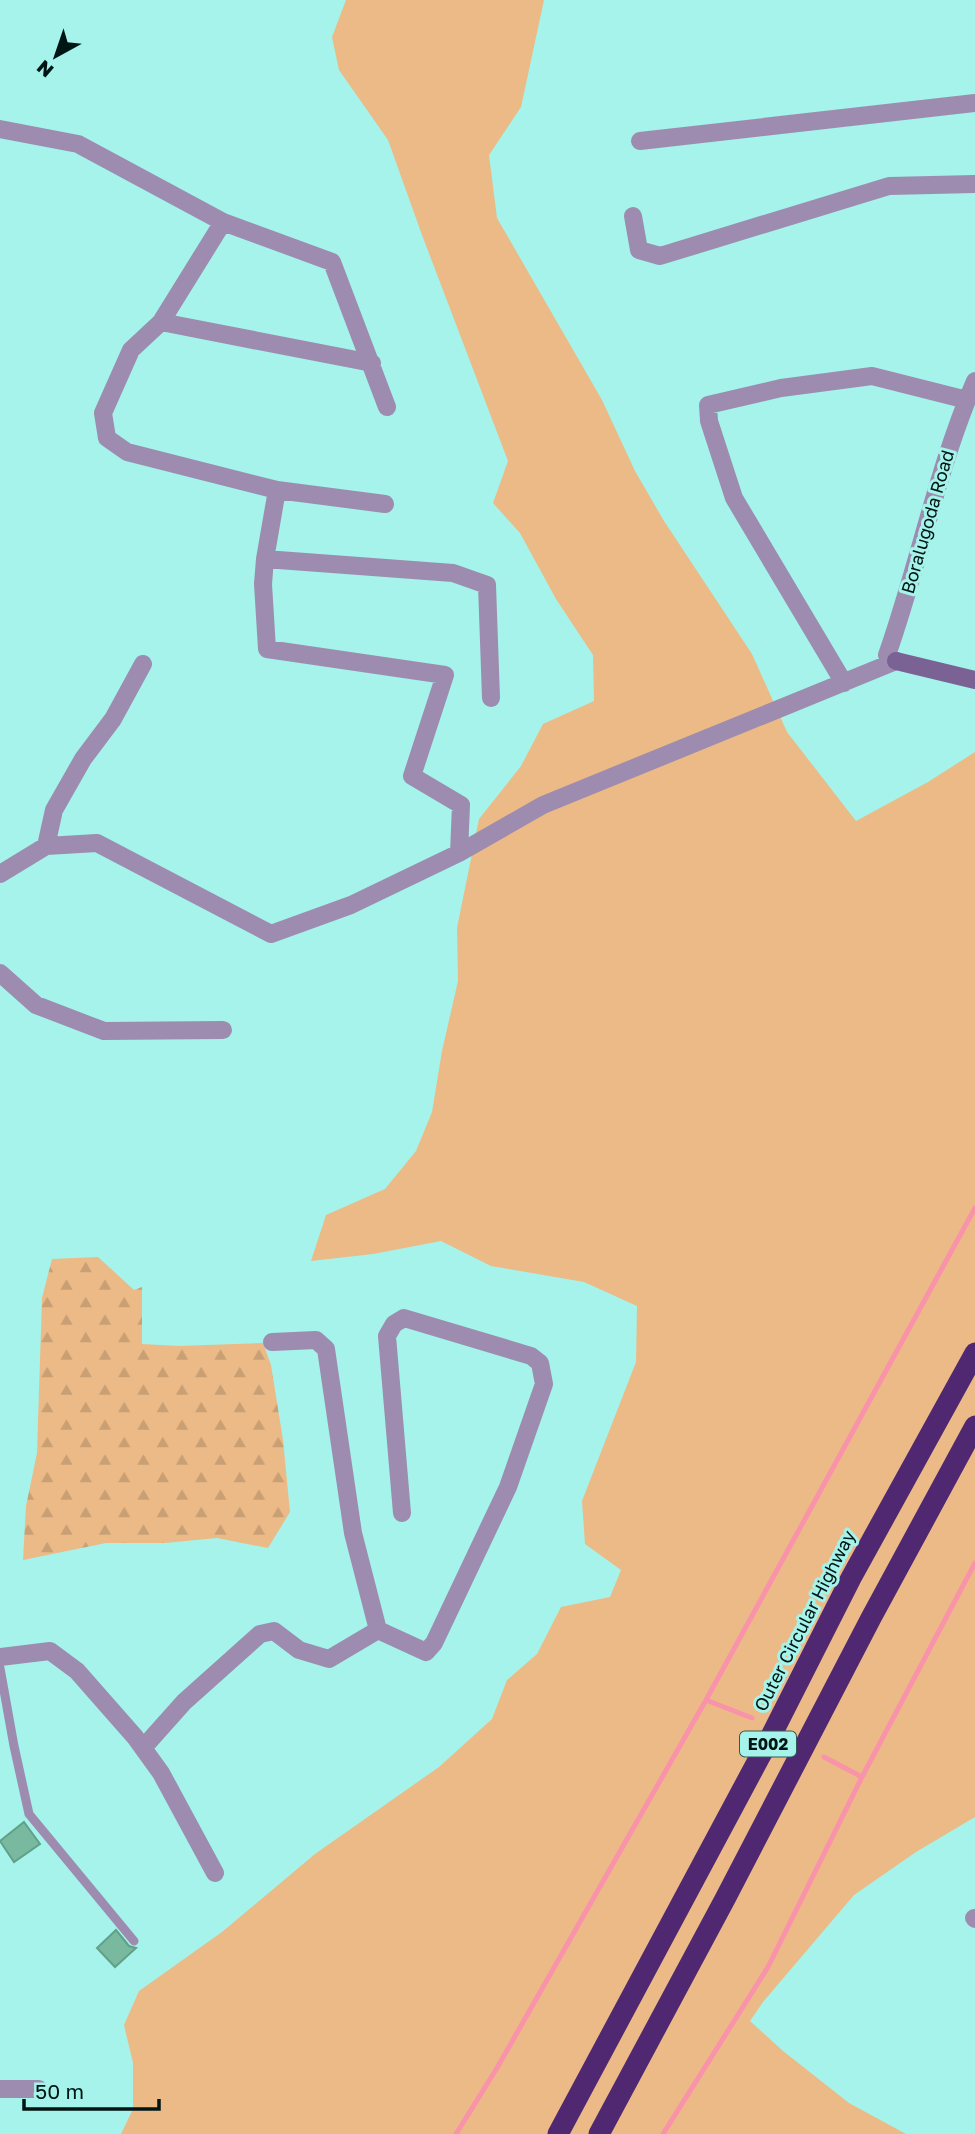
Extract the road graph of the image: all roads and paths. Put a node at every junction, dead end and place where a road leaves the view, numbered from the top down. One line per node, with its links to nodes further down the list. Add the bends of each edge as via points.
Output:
1 (975, 103): 3 (street)
2 (0, 129): 6 (street, via 78,144)
3 (640, 141)
4 (975, 184): 5 (street, via 889,186 660,256 639,250)
5 (633, 216)
6 (223, 222): 7 (street); 8 (street, via 332,262)
7 (161, 322): 8 (street); 12 (street, via 131,350 103,413 107,438 127,452)
8 (372, 363): 11 (street)
9 (975, 381): 10 (street, Boralugoda Road)
10 (967, 400): 15 (street, Boralugoda Road, via 887,655); 18 (street, via 872,376 781,388 708,405 734,498)
11 (387, 407)
12 (277, 490): 13 (street); 14 (street)
13 (385, 504)
14 (265, 559): 19 (street, via 453,573 487,585); 21 (street, via 262,584 267,649 444,675 412,776 461,805)
15 (896, 661): 17 (street); 18 (street)
16 (143, 664): 20 (street, via 54,810)
17 (975, 680)
18 (844, 683): 21 (street, via 543,805)
19 (491, 698)
20 (46, 846): 21 (street, via 97,843 271,934 351,905); 22 (street)
21 (459, 853)
22 (0, 874)
23 (0, 974): 24 (street, via 36,1005 104,1031)
24 (223, 1030)
25 (272, 1342): 29 (street, via 316,1340 326,1349 353,1533)
26 (975, 1353): 37 (highway, Outer Circular Highway / E002)
27 (975, 1426): 38 (highway, E002)
28 (402, 1513): 29 (street, via 387,1336 394,1324 404,1318 531,1356 540,1363 544,1384 508,1487 434,1643 426,1652)
29 (378, 1630): 32 (street, via 329,1658 299,1650 274,1631 260,1634 184,1702)
30 (0, 1657): 32 (street, via 50,1651 78,1671)
31 (0, 1668): 34 (lane, via 29,1814)
32 (143, 1748): 33 (street)
33 (215, 1873)
34 (134, 1941)
35 (39, 2088): 36 (street)
36 (0, 2089)
37 (558, 2134)
38 (599, 2134)

